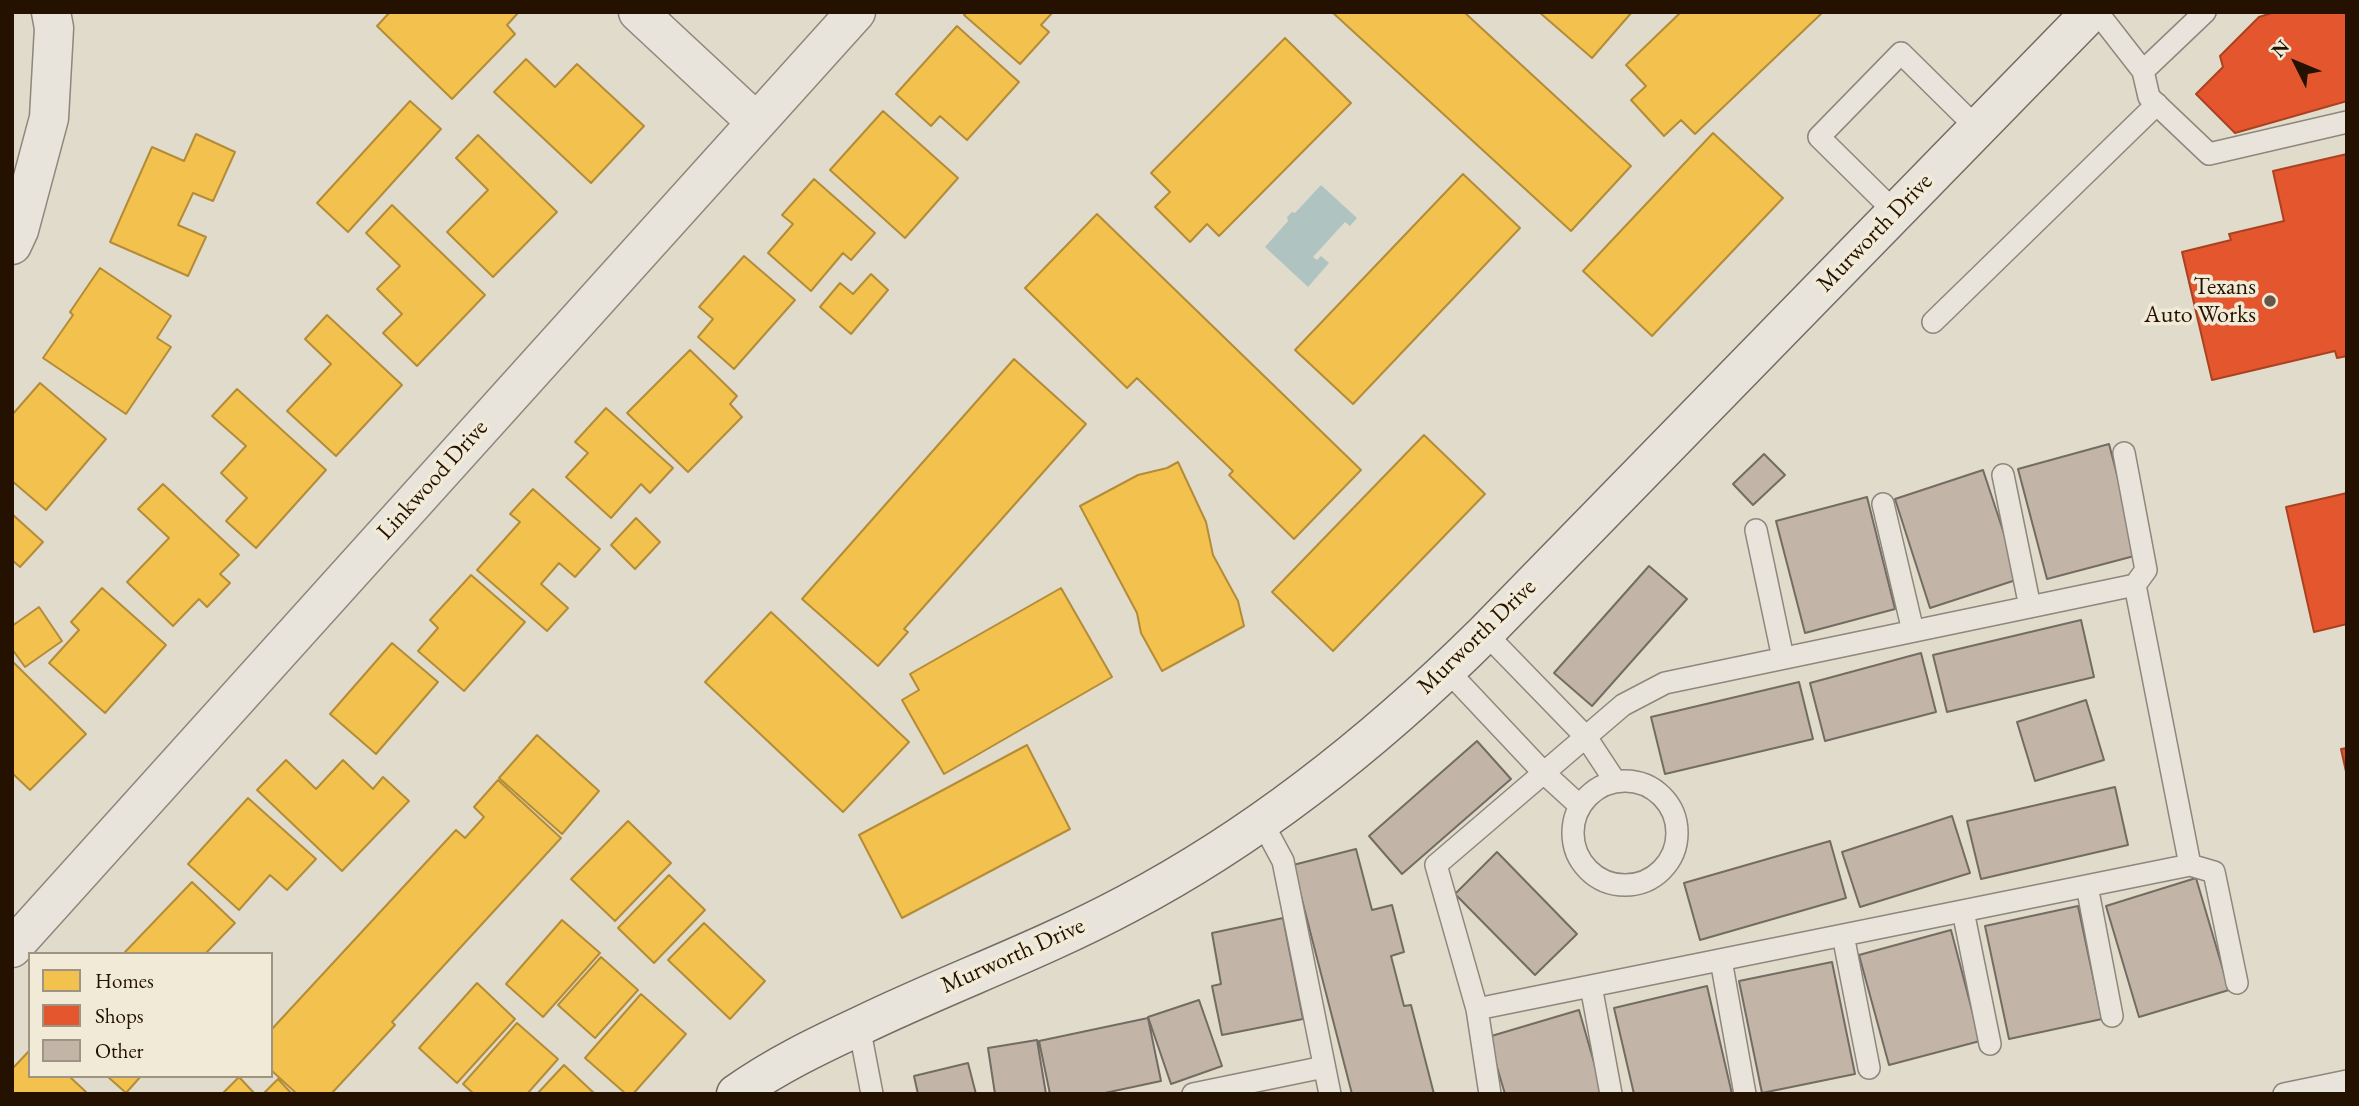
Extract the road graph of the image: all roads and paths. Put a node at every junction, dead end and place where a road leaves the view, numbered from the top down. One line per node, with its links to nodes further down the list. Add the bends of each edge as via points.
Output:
1 (51, 12): 13 (street, via 49,118)
2 (638, 12): 9 (street)
3 (856, 12): 9 (street, Linkwood Drive)
4 (2091, 12): 11 (street, Murworth Drive)
5 (2097, 12): 7 (lane)
6 (2204, 12): 7 (lane)
7 (2143, 71): 8 (lane, via 2149,97)
8 (2157, 104): 10 (lane, via 2209,154); 14 (lane)
9 (755, 121): 34 (street, Linkwood Drive)
10 (2347, 122)
11 (1977, 128): 12 (street, Murworth Drive); 12 (lane, via 1901,53 1819,137)
12 (1895, 212): 22 (street, Murworth Drive)
13 (12, 245)
14 (1933, 322)
15 (2123, 453): 19 (lane, via 2146,570)
16 (2003, 475): 20 (lane)
17 (1883, 503): 21 (lane)
18 (1756, 530): 23 (lane)
19 (2135, 586): 20 (lane); 30 (lane)
20 (2030, 607): 21 (lane)
21 (1913, 631): 23 (lane)
22 (1485, 633): 24 (street, Murworth Drive); 25 (lane)
23 (1783, 658): 25 (lane, via 1665,683 1623,705)
24 (1447, 670): 26 (lane); 29 (street, Murworth Drive)
25 (1586, 737): 26 (lane); 27 (lane)
26 (1544, 773): 28 (lane); 38 (lane, via 1436,865)
27 (1615, 781): 28 (lane, via 1589,794); 28 (lane, via 1633,780 1650,786 1674,812 1678,829 1675,847 1655,876 1639,884 1621,885 1589,871 1573,840)
28 (1580, 806)
29 (1262, 822): 40 (street, Murworth Drive, via 1127,904); 42 (lane, via 1283,861)
30 (2190, 865): 31 (lane); 36 (lane, via 2214,872)
31 (2087, 886): 32 (lane); 39 (lane)
32 (1963, 911): 33 (lane); 41 (lane)
33 (1843, 935): 35 (lane); 43 (lane)
34 (12, 948)
35 (1721, 960): 37 (lane); 51 (lane)
36 (2236, 983)
37 (1591, 986): 38 (lane); 50 (lane)
38 (1478, 1009): 49 (lane)
39 (2112, 1016)
40 (859, 1026): 45 (street, Murworth Drive); 46 (lane)
41 (1990, 1044)
42 (1324, 1068): 47 (lane); 48 (lane)
43 (1869, 1068)
44 (2347, 1081): 52 (lane)
45 (737, 1094)
46 (872, 1094)
47 (1193, 1094)
48 (1330, 1094)
49 (1490, 1094)
50 (1611, 1094)
51 (1745, 1094)
52 (2284, 1094)

